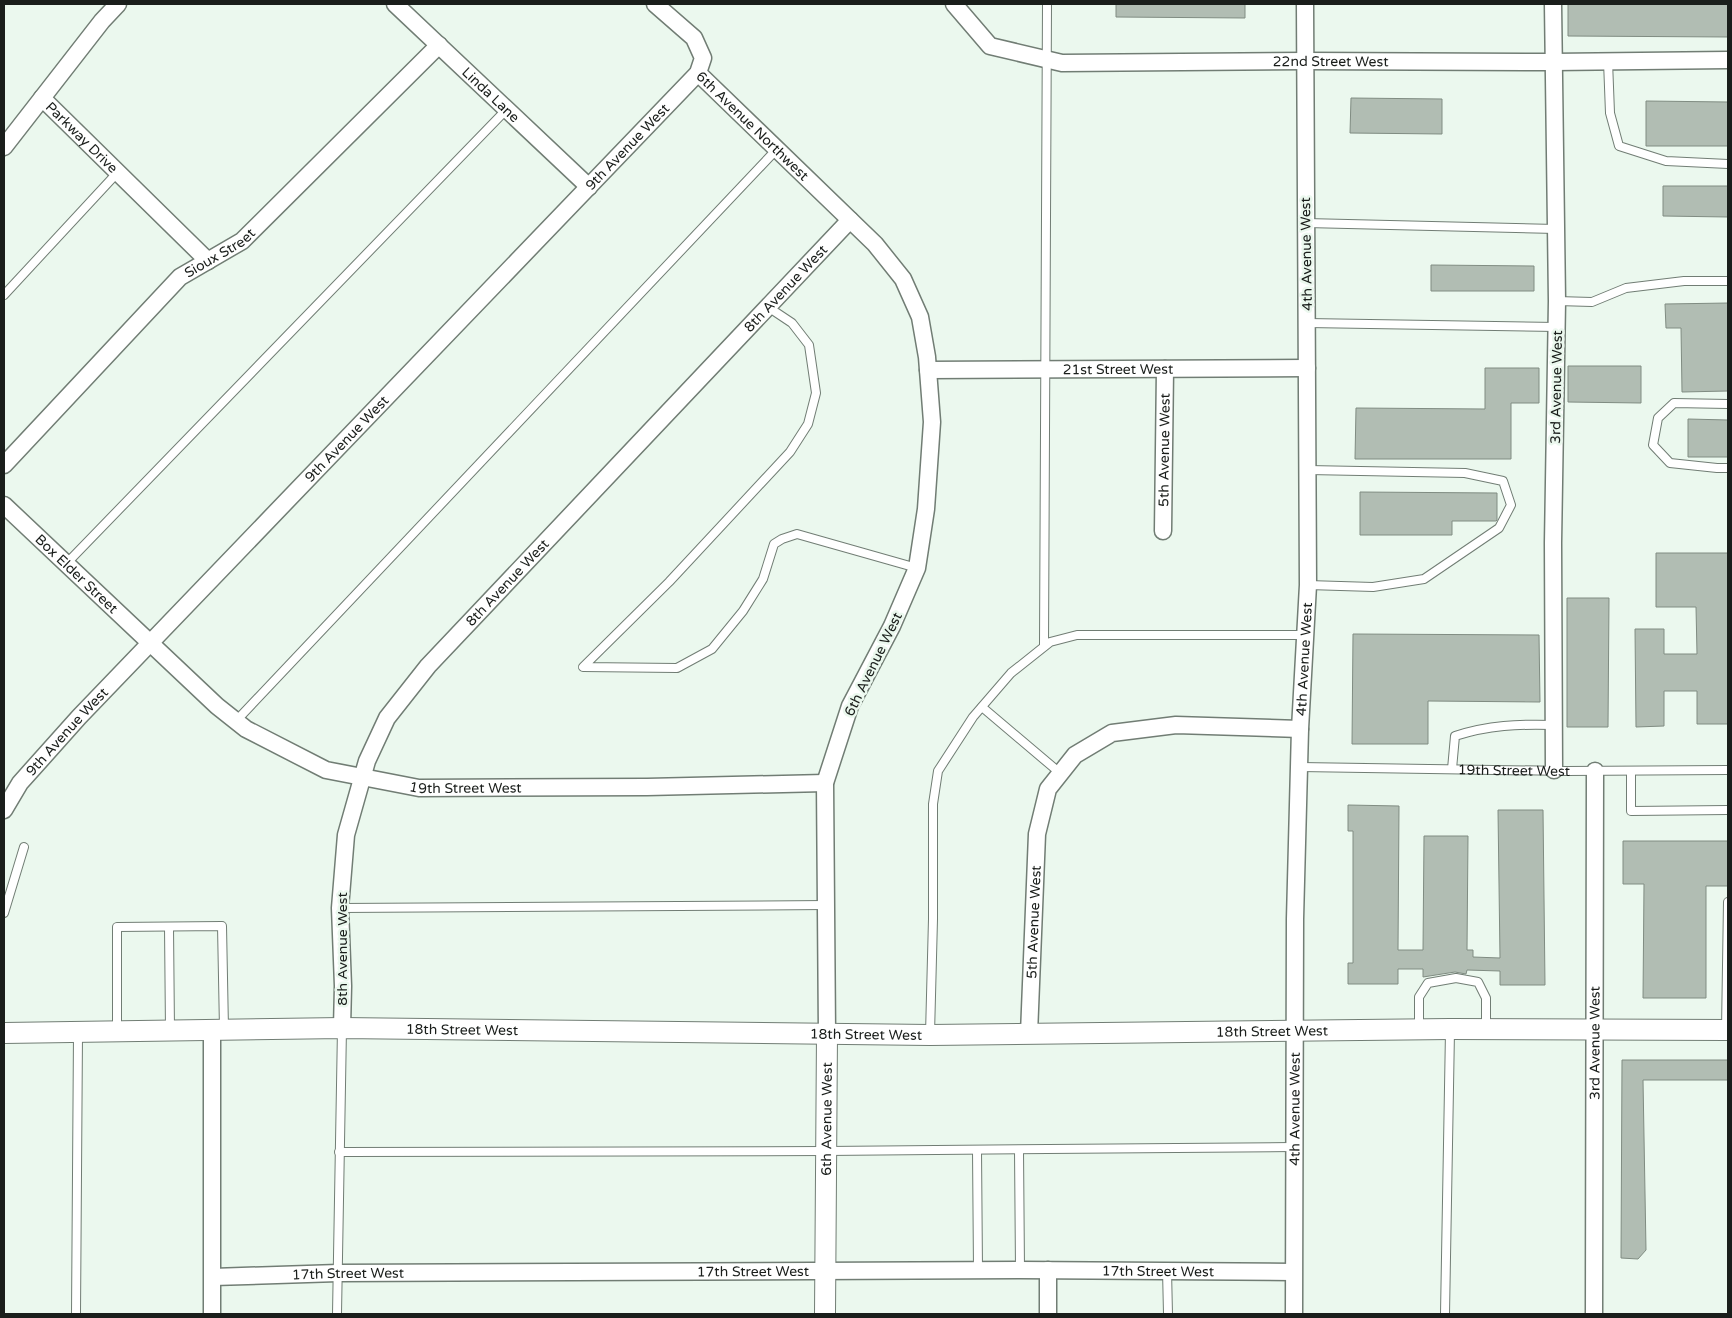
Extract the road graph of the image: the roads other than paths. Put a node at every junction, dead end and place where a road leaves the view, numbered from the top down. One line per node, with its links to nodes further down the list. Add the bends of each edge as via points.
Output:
1 (118, 4): 15 (street, Parkway Drive)
2 (395, 4): 8 (street, Linda Lane)
3 (655, 4): 14 (street, 6th Avenue Northwest, via 694,38 703,58)
4 (954, 4): 9 (street, 22nd Street West, via 990,46)
5 (1047, 4): 9 (lane)
6 (1306, 4): 11 (street, 4th Avenue West)
7 (1553, 4): 13 (street, 3rd Avenue West)
8 (438, 45): 16 (street, Linda Lane); 25 (street, Sioux Street, via 242,241)
9 (1047, 59): 11 (street, 22nd Street West, via 1062,62); 33 (lane)
10 (1728, 60): 12 (street, 22nd Street West)
11 (1305, 61): 13 (street, 22nd Street West); 23 (street, 4th Avenue West)
12 (1608, 61): 13 (street, 22nd Street West); 19 (lane, via 1610,113 1620,146 1666,161)
13 (1553, 62): 24 (street, 3rd Avenue West)
14 (698, 73): 18 (street, 6th Avenue Northwest); 21 (street, 9th Avenue West)
15 (42, 98): 17 (street); 20 (street, Parkway Drive)
16 (507, 109): 21 (street, Linda Lane); 42 (lane)
17 (4, 147)
18 (777, 149): 22 (street, 6th Avenue Northwest); 49 (lane)
19 (1728, 164)
20 (118, 172): 25 (street, Parkway Drive); 27 (lane)
21 (589, 187): 46 (street, 9th Avenue West)
22 (850, 220): 29 (street, 8th Avenue West); 35 (street, 6th Avenue West, via 875,244 903,280 920,318)
23 (1306, 223): 24 (lane); 30 (street, 4th Avenue West)
24 (1556, 229): 28 (street, 3rd Avenue West)
25 (208, 261): 37 (street, Sioux Street, via 180,277)
26 (1728, 281): 28 (lane, via 1684,281 1626,288 1592,302)
27 (4, 294)
28 (1557, 301): 31 (street, 3rd Avenue West)
29 (768, 307): 43 (lane, via 792,323 809,346 816,393 808,424 790,452 669,582 583,667 677,668 712,649 743,611 762,579 774,544 797,534); 59 (street, 8th Avenue West, via 428,666 387,718 366,760)
30 (1307, 323): 31 (lane); 32 (street, 4th Avenue West)
31 (1557, 327): 50 (street, 3rd Avenue West)
32 (1307, 368): 34 (street, 21st Street West); 39 (street, 4th Avenue West)
33 (1046, 369): 34 (street, 21st Street West); 35 (street, 21st Street West); 47 (lane)
34 (1165, 369): 41 (street, 5th Avenue West)
35 (928, 370): 43 (street, 6th Avenue West, via 932,422 926,509)
36 (1728, 404): 38 (lane, via 1674,403 1658,418 1653,445 1670,462)
37 (4, 465)
38 (1728, 468)
39 (1308, 470): 44 (street, 4th Avenue West); 44 (lane, via 1465,473 1503,481 1511,505 1499,528 1424,579 1373,587)
40 (4, 505): 42 (street, Box Elder Street)
41 (1163, 531)
42 (66, 564): 46 (street, Box Elder Street)
43 (916, 568): 60 (street, 6th Avenue West, via 892,626 850,706)
44 (1308, 585): 45 (street, 4th Avenue West)
45 (1306, 635): 47 (lane, via 1077,635); 51 (street, 4th Avenue West)
46 (150, 643): 49 (street, 19th Street West); 61 (street, 9th Avenue West, via 20,783)
47 (1044, 646): 48 (lane, via 1011,672)
48 (982, 707): 58 (lane); 83 (lane, via 938,771 933,804)
49 (236, 721): 59 (street, 19th Street West, via 326,770)
50 (1554, 725): 53 (lane, via 1513,724 1455,736); 54 (street, 3rd Avenue West)
51 (1300, 728): 52 (street, 4th Avenue West); 58 (street, via 1176,725 1112,733 1075,755)
52 (1300, 767): 53 (lane, 19th Street West); 78 (street, 4th Avenue West)
53 (1452, 769): 54 (lane, 19th Street West)
54 (1554, 770): 57 (lane, 19th Street West)
55 (1631, 770): 56 (lane, 19th Street West); 57 (lane, 19th Street West); 62 (lane, via 1631,811)
56 (1728, 770)
57 (1595, 771): 73 (street, 3rd Avenue West)
58 (1060, 773): 82 (street, 5th Avenue West, via 1048,788 1037,834)
59 (362, 777): 60 (street, 19th Street West, via 419,788); 66 (street, 8th Avenue West, via 346,835)
60 (825, 783): 65 (street, 6th Avenue West)
61 (4, 810)
62 (1728, 810)
63 (24, 847): 67 (lane)
64 (1728, 902): 76 (lane)
65 (827, 905): 66 (lane); 81 (street, 6th Avenue West)
66 (340, 908): 69 (street, 8th Avenue West)
67 (4, 913)
68 (169, 927): 74 (lane); 75 (lane, via 222,926); 77 (lane, via 117,928)
69 (342, 1028): 75 (street, 18th Street West); 81 (street, 18th Street West); 87 (lane)
70 (1419, 1029): 71 (street, 18th Street West); 72 (lane, via 1419,997 1428,983 1456,978 1478,982 1486,998); 78 (street, 18th Street West)
71 (1450, 1029): 72 (street, 18th Street West); 104 (lane)
72 (1486, 1029): 73 (street, 18th Street West)
73 (1594, 1029): 76 (street, 18th Street West); 105 (street, 3rd Avenue West)
74 (170, 1030): 75 (street, 18th Street West); 77 (street, 18th Street West)
75 (218, 1030): 96 (street)
76 (1727, 1030)
77 (117, 1031): 79 (street, 18th Street West)
78 (1294, 1031): 82 (street, 18th Street West); 84 (street, 4th Avenue West)
79 (78, 1032): 80 (street, 18th Street West); 97 (lane)
80 (4, 1033)
81 (827, 1034): 83 (street, 18th Street West); 88 (street, 6th Avenue West)
82 (1029, 1034): 83 (street, 18th Street West)
83 (930, 1035)
84 (1293, 1147): 86 (lane); 94 (street, 4th Avenue West)
85 (977, 1150): 86 (lane); 88 (lane); 89 (lane)
86 (1019, 1150): 90 (lane)
87 (340, 1152): 88 (lane); 95 (lane)
88 (826, 1152): 93 (street, 6th Avenue West)
89 (978, 1270): 90 (street, 17th Street West); 93 (street, 17th Street West)
90 (1020, 1270): 91 (street, 17th Street West)
91 (1048, 1270): 92 (street, 17th Street West); 101 (street)
92 (1167, 1270): 94 (street, 17th Street West); 102 (lane)
93 (826, 1271): 95 (street, 17th Street West); 100 (street, 6th Avenue West)
94 (1294, 1272): 103 (street, 4th Avenue West)
95 (338, 1273): 96 (street, 17th Street West); 99 (lane)
96 (213, 1277): 98 (street)
97 (76, 1314)
98 (212, 1314)
99 (337, 1314)
100 (825, 1314)
101 (1048, 1314)
102 (1168, 1314)
103 (1294, 1314)
104 (1445, 1314)
105 (1594, 1314)

